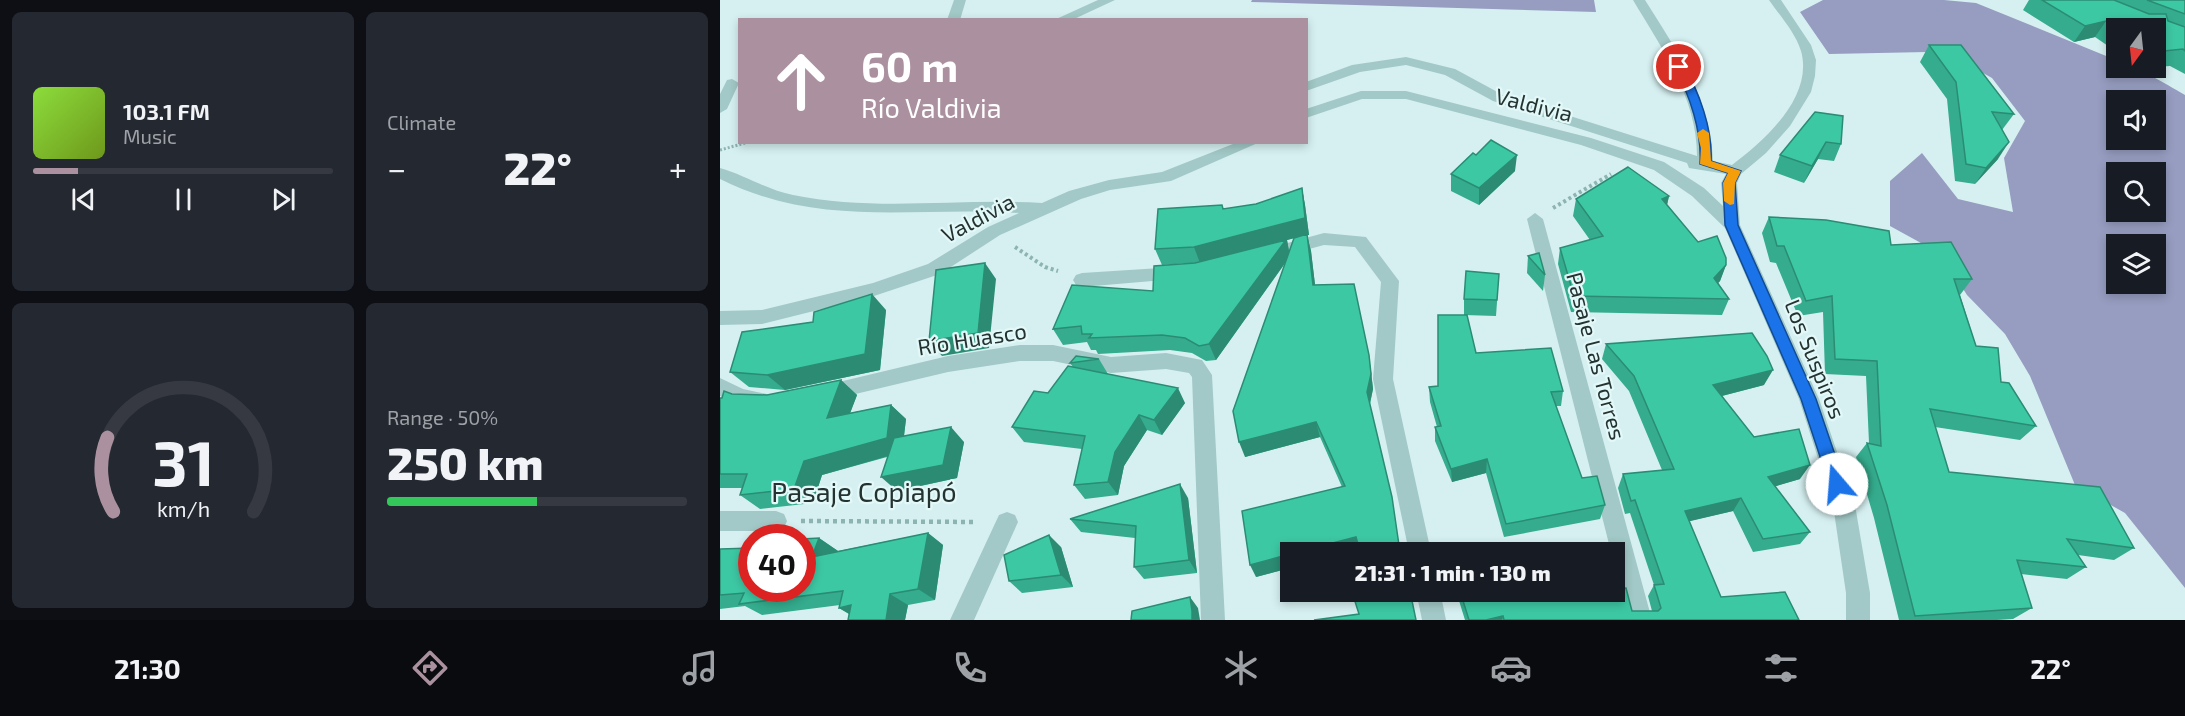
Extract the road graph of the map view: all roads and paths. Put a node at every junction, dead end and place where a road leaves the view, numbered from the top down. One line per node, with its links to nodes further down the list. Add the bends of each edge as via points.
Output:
1 (960, 0): 5 (street)
2 (1109, 0): 6 (street)
3 (1640, 0): 15 (street, via 1689,84 1706,148)
4 (1775, 0): 17 (street, via 1794,24 1810,59 1804,91 1760,153)
5 (954, 18)
6 (1065, 18)
7 (732, 83): 9 (street)
8 (1308, 86): 15 (street, via 1357,68 1406,61 1450,72 1498,98)
9 (720, 109)
10 (1308, 113): 14 (street, Valdivia, via 1361,95 1406,95)
11 (741, 144): 13 (path)
12 (1248, 144): 19 (street, Valdivia, via 1165,177 1109,185)
13 (720, 150)
14 (1637, 158): 16 (street, Valdivia); 20 (path)
15 (1705, 164): 16 (street); 17 (street)
16 (1659, 166): 21 (street, Valdivia, via 1698,192)
17 (1735, 171): 21 (street, via 1729,183)
18 (720, 173): 19 (street, via 741,187 835,206 904,210 1007,205)
19 (1044, 210): 22 (street, Valdivia)
20 (1535, 219): 38 (street, Pasaje Las Torres)
21 (1731, 225): 39 (street, Los Suspiros, via 1809,399 1844,505 1858,593)
22 (992, 232): 25 (path, via 1045,267); 26 (street, Valdivia, via 934,269 874,289 762,316)
23 (1245, 260): 33 (street, via 1324,239 1360,241 1390,281 1383,379)
24 (1200, 271): 25 (street)
25 (1082, 280)
26 (720, 318)
27 (720, 386): 29 (street, via 740,397)
28 (807, 396): 36 (street, Río Huasco, via 948,364 1020,353 1053,353 1112,365 1166,361 1195,366 1202,375)
29 (776, 400)
30 (720, 521): 31 (street, Pasaje Copiapó)
31 (776, 521): 32 (path, Pasaje Copiapó)
32 (1007, 522): 35 (street)
33 (1418, 542)
34 (1430, 602): 37 (street)
35 (962, 620)
36 (1213, 620)
37 (1434, 620)
38 (1640, 620)
39 (1858, 620)

